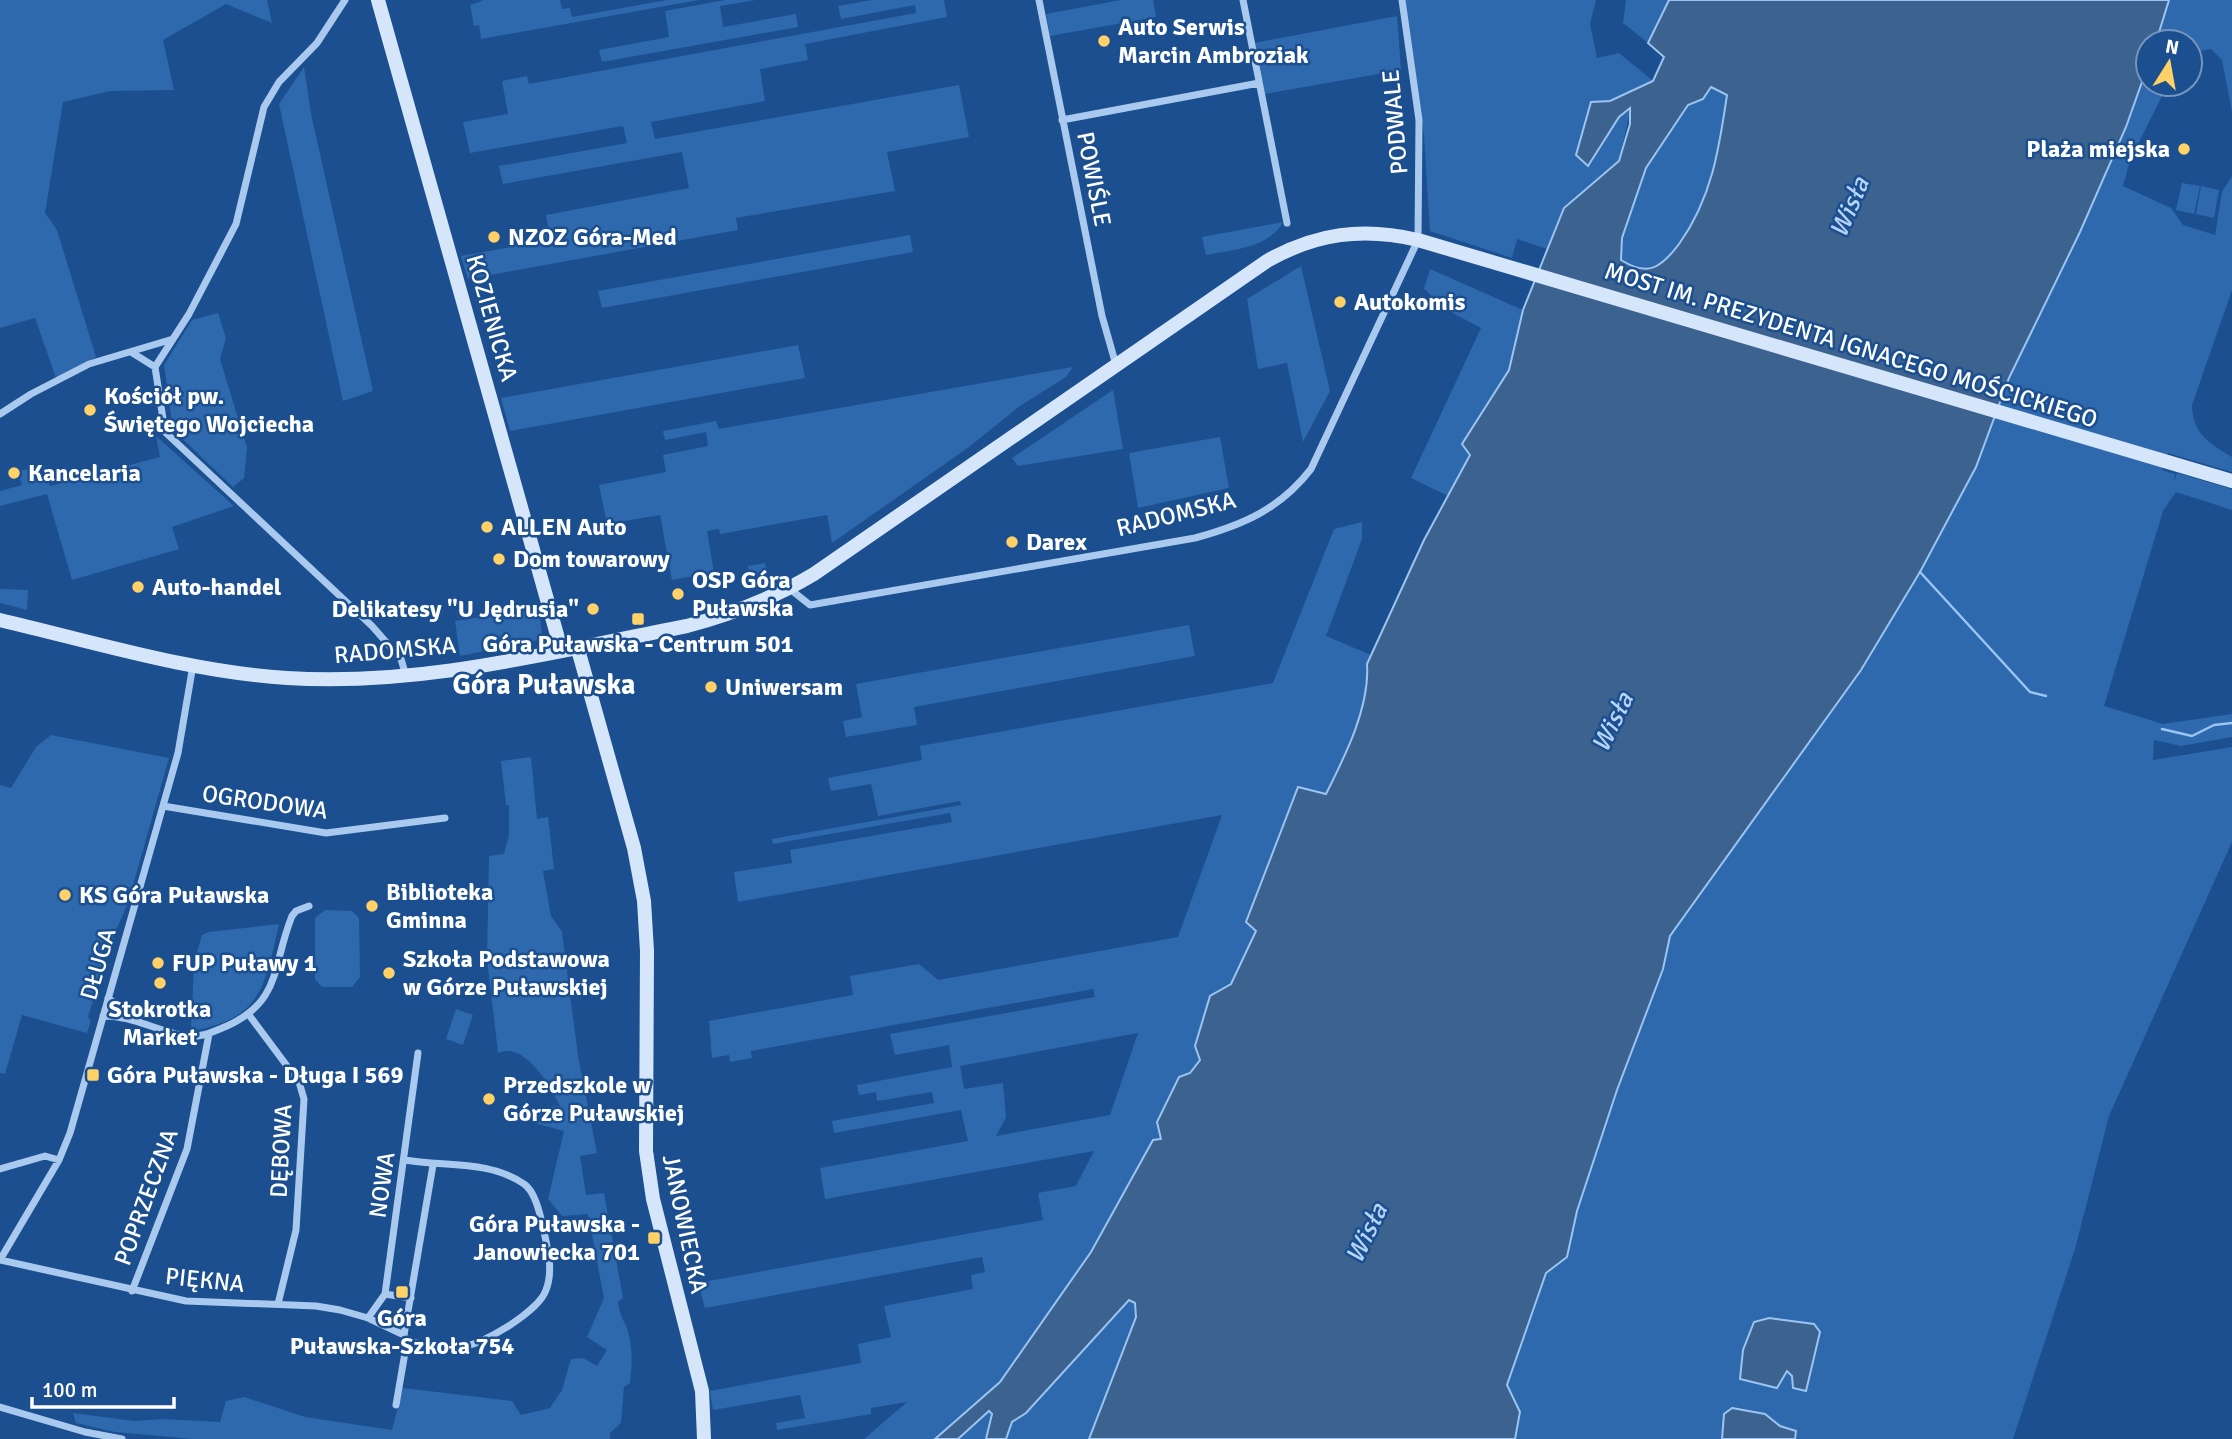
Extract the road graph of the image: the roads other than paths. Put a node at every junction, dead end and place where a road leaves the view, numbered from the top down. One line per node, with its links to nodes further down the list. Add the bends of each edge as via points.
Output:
1 (345, 0): 11 (street, via 317,43 279,82 264,107 236,224)
2 (378, 0): 20 (main road, KOZIENICKA)
3 (1039, 0): 7 (street, POWIŚLE)
4 (1243, 0): 6 (street)
5 (1402, 0): 9 (street, PODWALE, via 1419,120)
6 (1259, 83): 7 (street); 8 (street)
7 (1062, 120): 13 (street, POWIŚLE)
8 (1287, 223)
9 (1418, 240): 10 (main road, RADOMSKA); 13 (main road, RADOMSKA, via 1362,232 1303,242 1266,261); 17 (street, RADOMSKA, via 1311,469 1294,491 1262,515 1195,538 810,605)
10 (1511, 268): 16 (main road, MOST IM. PREZYDENTA IGNACEGO MOŚCICKIEGO)
11 (173, 339): 12 (street); 14 (street)
12 (130, 352): 14 (street); 15 (street, via 89,365)
13 (1116, 365): 17 (main road, RADOMSKA)
14 (155, 367): 22 (street, via 165,432 372,626 401,659)
15 (0, 414)
16 (2232, 481)
17 (790, 589): 19 (main road, RADOMSKA, via 725,616)
18 (0, 620): 21 (main road, RADOMSKA)
19 (577, 646): 20 (main road, RADOMSKA); 46 (main road, JANOWIECKA, via 634,848 644,901 646,1151 657,1217 702,1391)
20 (561, 649): 22 (main road, RADOMSKA)
21 (194, 665): 22 (main road, RADOMSKA, via 288,678); 23 (street, DŁUGA)
22 (406, 676)
23 (163, 806): 24 (street, OGRODOWA, via 326,833); 26 (street, DŁUGA)
24 (444, 818)
25 (309, 906): 28 (street, via 292,916 270,990)
26 (108, 998): 27 (street, DŁUGA); 29 (street)
27 (103, 1016): 29 (street); 32 (street, DŁUGA)
28 (249, 1016): 30 (street); 40 (street, DĘBOWA, via 299,1082 304,1099 296,1230)
29 (142, 1025): 30 (street, via 190,1038)
30 (209, 1034): 37 (street, POPRZECZNA, via 187,1149)
31 (418, 1052): 33 (street, NOWA)
32 (59, 1160): 35 (street, via 45,1156); 36 (street, DŁUGA)
33 (405, 1160): 34 (street); 38 (street, NOWA)
34 (433, 1165): 39 (street); 42 (street, PIĘKNA, via 478,1166 529,1188 548,1253 547,1290 518,1319 479,1342 446,1347)
35 (0, 1169)
36 (0, 1260): 37 (street, PIĘKNA)
37 (132, 1290): 40 (street, PIĘKNA, via 211,1305)
38 (385, 1294): 39 (street); 41 (street, NOWA)
39 (411, 1298): 42 (street)
40 (278, 1304): 41 (street, PIĘKNA, via 316,1306)
41 (368, 1318): 42 (street, PIĘKNA)
42 (406, 1338): 43 (street)
43 (396, 1405)
44 (0, 1407): 45 (street)
45 (122, 1439)
46 (704, 1439)

